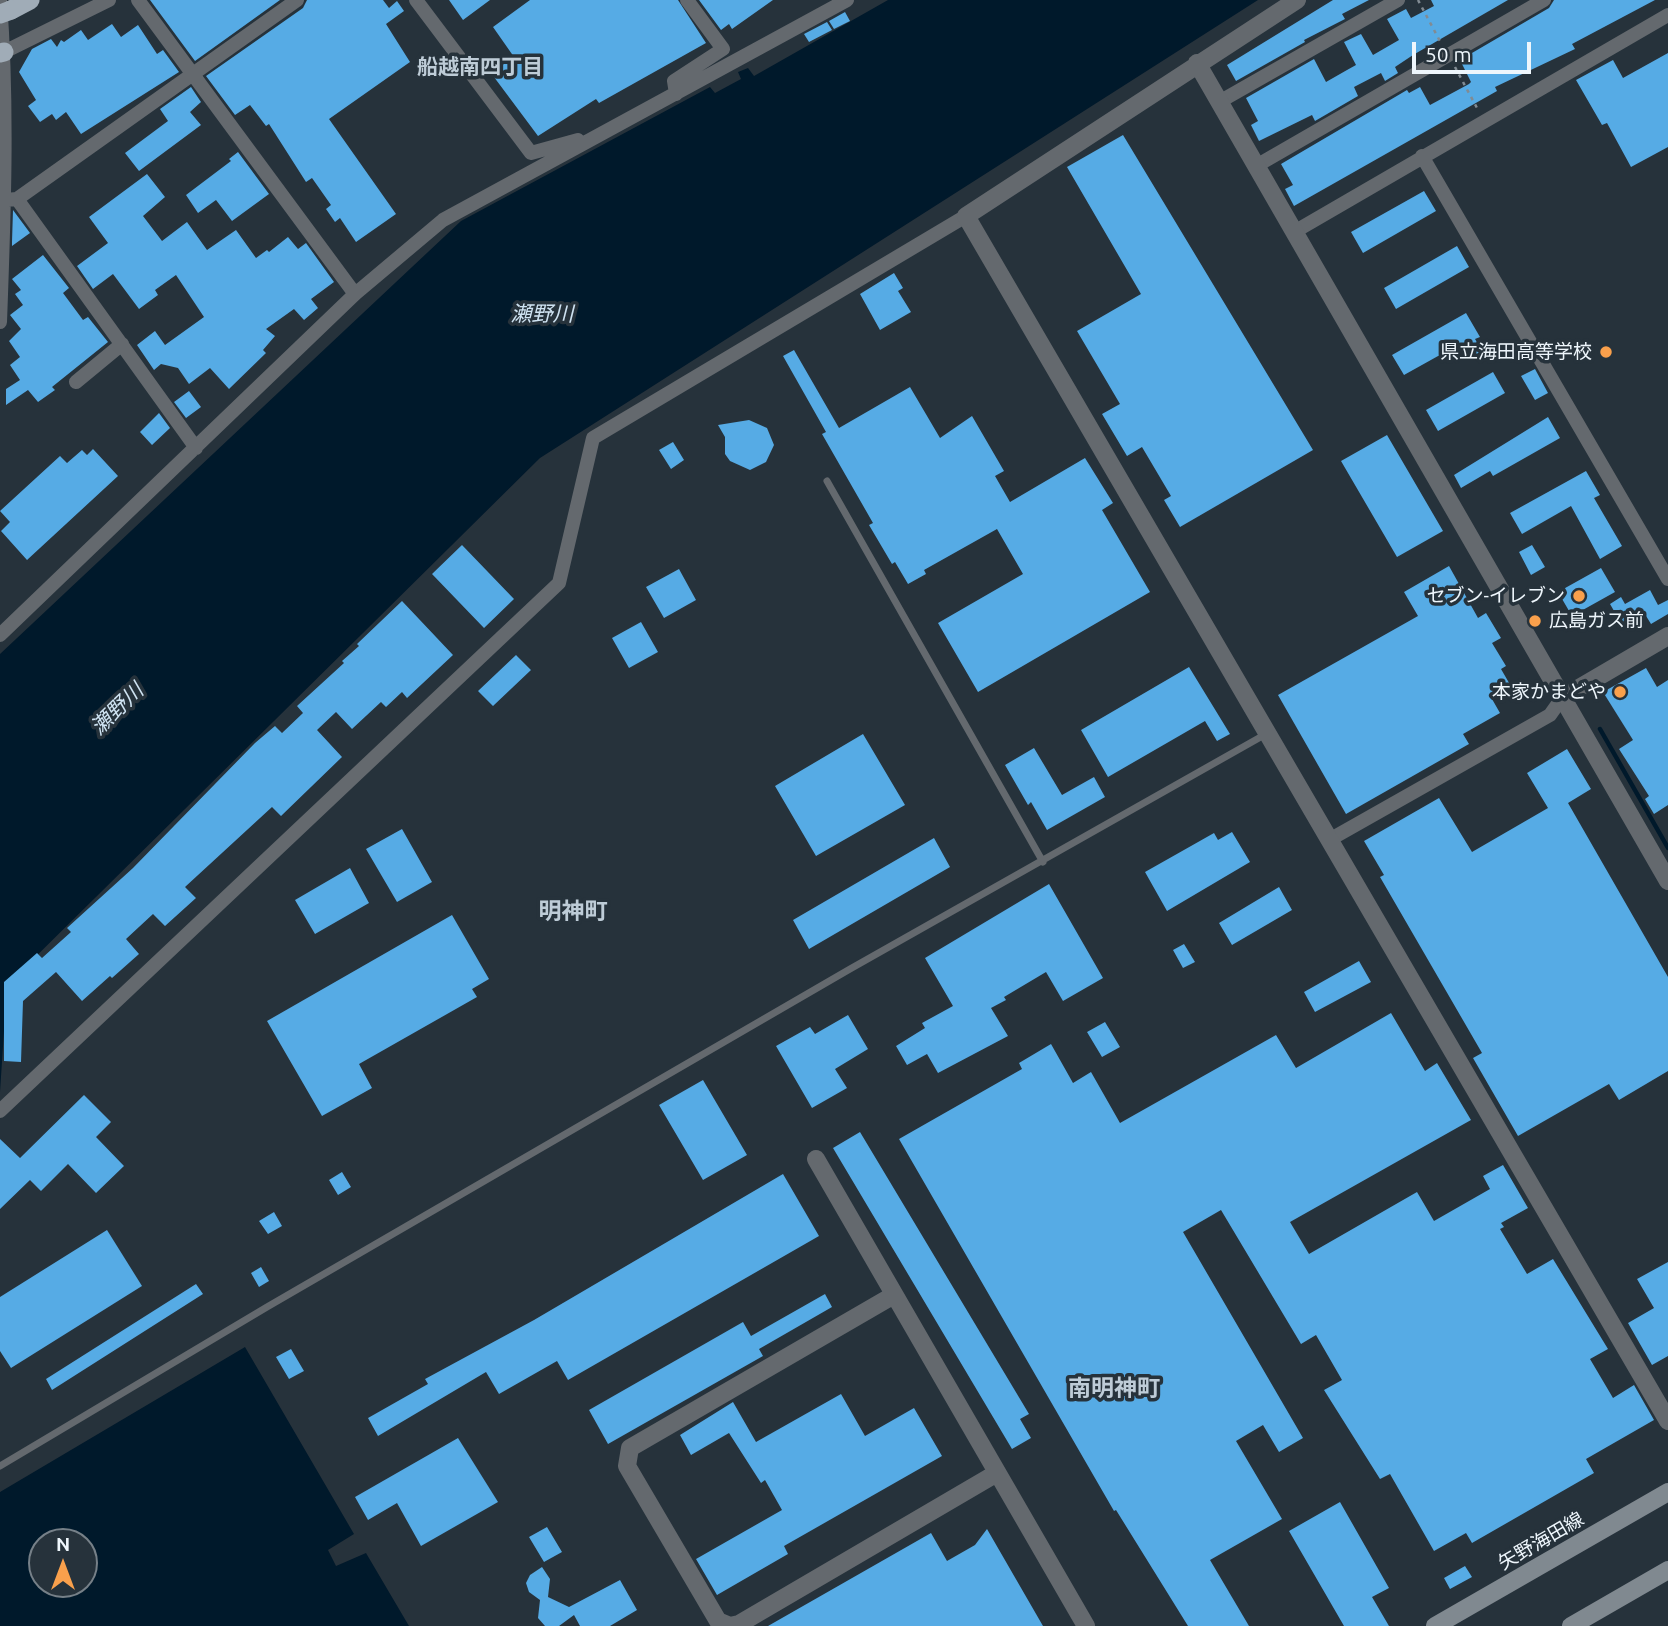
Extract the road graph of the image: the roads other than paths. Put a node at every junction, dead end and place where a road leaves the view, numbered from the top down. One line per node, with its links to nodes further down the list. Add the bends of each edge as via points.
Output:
1 (30, 0): 11 (highway)
2 (109, 0): 13 (street)
3 (138, 0): 15 (street)
4 (297, 0): 15 (street)
5 (416, 0): 18 (street, via 531,153)
6 (687, 0): 16 (street, via 723,49 674,80)
7 (846, 0): 16 (street)
8 (1297, 0): 14 (street)
9 (1398, 0): 17 (street)
10 (1544, 0): 20 (street)
11 (4, 8): 13 (street)
12 (1668, 15): 19 (street)
13 (2, 53): 21 (street)
14 (1197, 63): 17 (street); 22 (street)
15 (194, 72): 21 (street); 25 (street)
16 (676, 94): 18 (street)
17 (1219, 102): 20 (street)
18 (603, 133): 25 (street, via 443,220)
19 (1422, 156): 23 (street); 31 (street)
20 (1256, 166): 23 (street)
21 (7, 205): 24 (street); 27 (street)
22 (966, 216): 35 (street); 39 (street, via 593,438 559,583)
23 (1294, 232): 34 (street)
24 (1, 282): 26 (street)
25 (355, 294): 29 (street)
26 (0, 322)
27 (122, 344): 28 (street); 29 (street)
28 (76, 382)
29 (197, 447): 32 (street)
30 (827, 481): 37 (lane)
31 (1668, 579)
32 (0, 635)
33 (1668, 636): 34 (street)
34 (1562, 698): 36 (street, via 1550,715); 38 (street)
35 (1267, 733): 36 (street); 37 (lane)
36 (1329, 840): 42 (street)
37 (1043, 862): 43 (lane, via 802,996)
38 (1668, 881)
39 (0, 1111)
40 (816, 1160): 41 (street)
41 (894, 1295): 44 (street); 44 (street, via 631,1448 627,1466 718,1621 730,1626)
42 (1668, 1421)
43 (0, 1466)
44 (997, 1473): 47 (street)
45 (1668, 1492): 48 (main road, 矢野海田線)
46 (1668, 1570): 49 (main road)
47 (1086, 1626)
48 (1435, 1626)
49 (1571, 1626)

